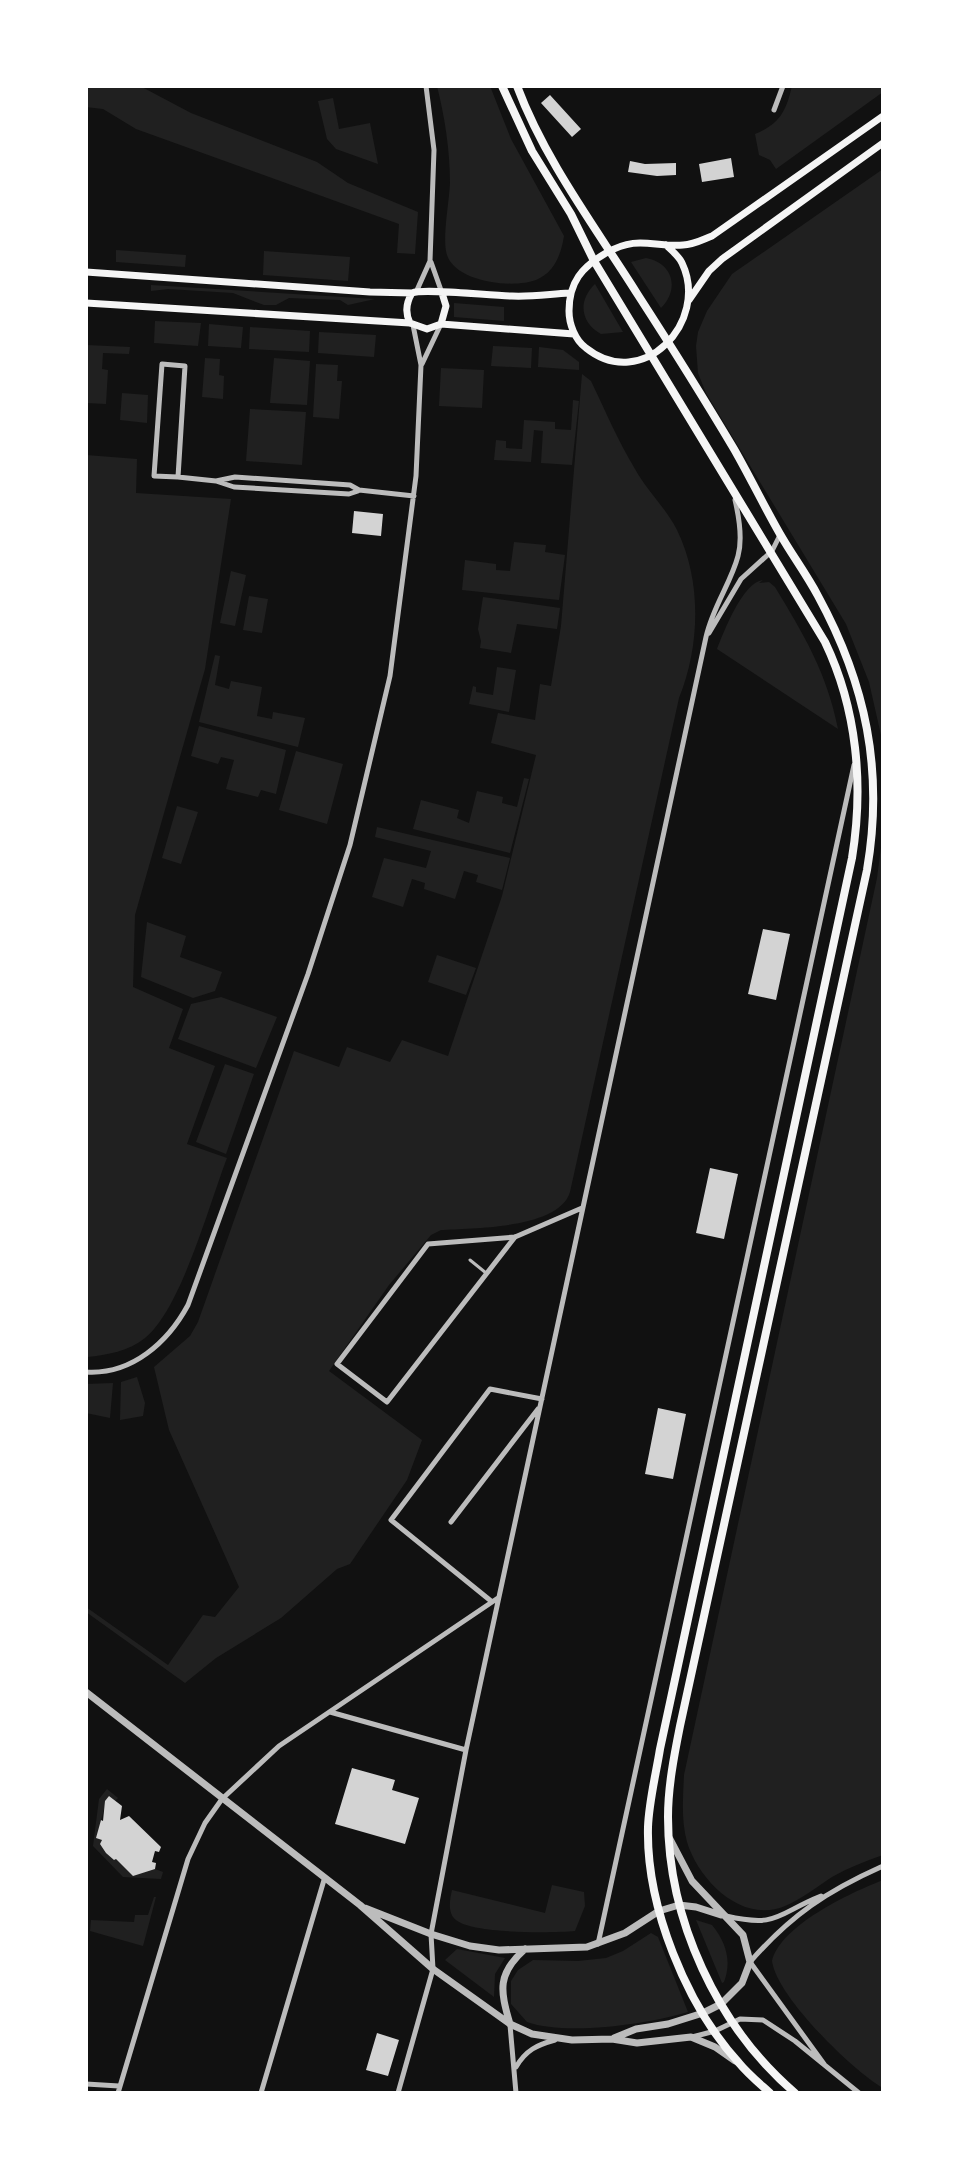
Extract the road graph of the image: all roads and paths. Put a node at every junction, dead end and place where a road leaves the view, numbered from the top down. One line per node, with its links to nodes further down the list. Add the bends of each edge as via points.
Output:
1 (426, 86): 10 (street, via 434,150)
2 (502, 86): 11 (main road)
3 (517, 86): 9 (main road, via 535,127)
4 (783, 86): 5 (street)
5 (774, 110)
6 (883, 116): 8 (main road, via 712,236 687,245)
7 (883, 143): 16 (main road, via 722,259)
8 (666, 245): 9 (main road, via 637,242); 16 (main road, via 681,261)
9 (609, 251): 11 (main road); 21 (main road)
10 (430, 261): 13 (street); 14 (street)
11 (594, 261): 15 (main road, via 573,281); 22 (main road)
12 (86, 272): 13 (main road)
13 (414, 292): 14 (main road); 18 (main road, via 406,307)
14 (442, 293): 15 (main road); 19 (main road, via 446,306)
15 (569, 293): 20 (main road)
16 (688, 302): 21 (main road)
17 (86, 303): 18 (main road)
18 (412, 324): 19 (main road, via 427,329); 23 (street)
19 (441, 324): 20 (main road); 23 (street)
20 (574, 334): 22 (main road, via 609,361 631,363)
21 (668, 342): 22 (main road); 27 (main road)
22 (652, 356): 25 (main road)
23 (421, 365): 26 (street)
24 (178, 477): 24 (street, via 185,366 162,364 154,476); 26 (street, via 249,488)
25 (732, 487): 28 (main road); 29 (street, via 738,556)
26 (414, 496): 35 (street, via 390,676 352,836 308,974 188,1305 170,1332 140,1359)
27 (781, 534): 28 (street); 44 (main road, via 819,597 859,687 873,762 872,838 678,1735)
28 (772, 551): 29 (street, via 741,579); 30 (main road, via 832,655)
29 (706, 637): 31 (street)
30 (856, 753): 50 (main road, via 858,812 852,858 651,1799 648,1828); 53 (street)
31 (583, 1208): 32 (street); 36 (street)
32 (515, 1237): 34 (street); 34 (street, via 428,1244 337,1364 387,1402)
33 (470, 1260): 34 (lane)
34 (486, 1273)
35 (86, 1372)
36 (541, 1402): 37 (street); 38 (street); 39 (street, via 490,1389 391,1520)
37 (451, 1522)
38 (499, 1597): 39 (street); 42 (street)
39 (491, 1601): 41 (street)
40 (86, 1692): 43 (street)
41 (329, 1712): 42 (street); 43 (street, via 279,1746)
42 (466, 1750): 52 (street)
43 (222, 1799): 46 (street); 69 (street, via 188,1859)
44 (668, 1834): 49 (main road); 51 (street, via 692,1881)
45 (883, 1866): 47 (street)
46 (324, 1880): 48 (street); 70 (street)
47 (826, 1894): 51 (street, via 762,1922); 55 (street)
48 (360, 1905): 52 (street); 56 (street)
49 (679, 1905): 50 (street); 51 (street); 57 (main road)
50 (659, 1911): 53 (street); 58 (main road)
51 (721, 1915): 55 (street, via 743,1935)
52 (431, 1934): 54 (street, via 470,1946); 56 (street)
53 (598, 1944): 54 (street)
54 (525, 1949): 60 (street, via 502,1984)
55 (750, 1962): 57 (street, via 742,1983); 66 (street)
56 (433, 1969): 60 (street); 71 (street)
57 (721, 2004): 58 (street); 59 (main road)
58 (703, 2013): 61 (main road); 64 (street)
59 (732, 2023): 61 (street); 66 (street, via 763,2020); 74 (main road)
60 (510, 2024): 63 (street); 67 (street)
61 (715, 2031): 62 (street); 65 (main road)
62 (691, 2037): 64 (street, via 637,2043); 65 (street)
63 (557, 2039): 64 (street); 67 (street, via 536,2045)
64 (612, 2039)
65 (737, 2062): 73 (main road)
66 (824, 2064): 75 (street)
67 (516, 2067): 72 (street)
68 (86, 2084): 69 (street)
69 (118, 2090)
70 (261, 2093)
71 (398, 2093)
72 (516, 2093)
73 (770, 2093)
74 (795, 2093)
75 (859, 2093)

